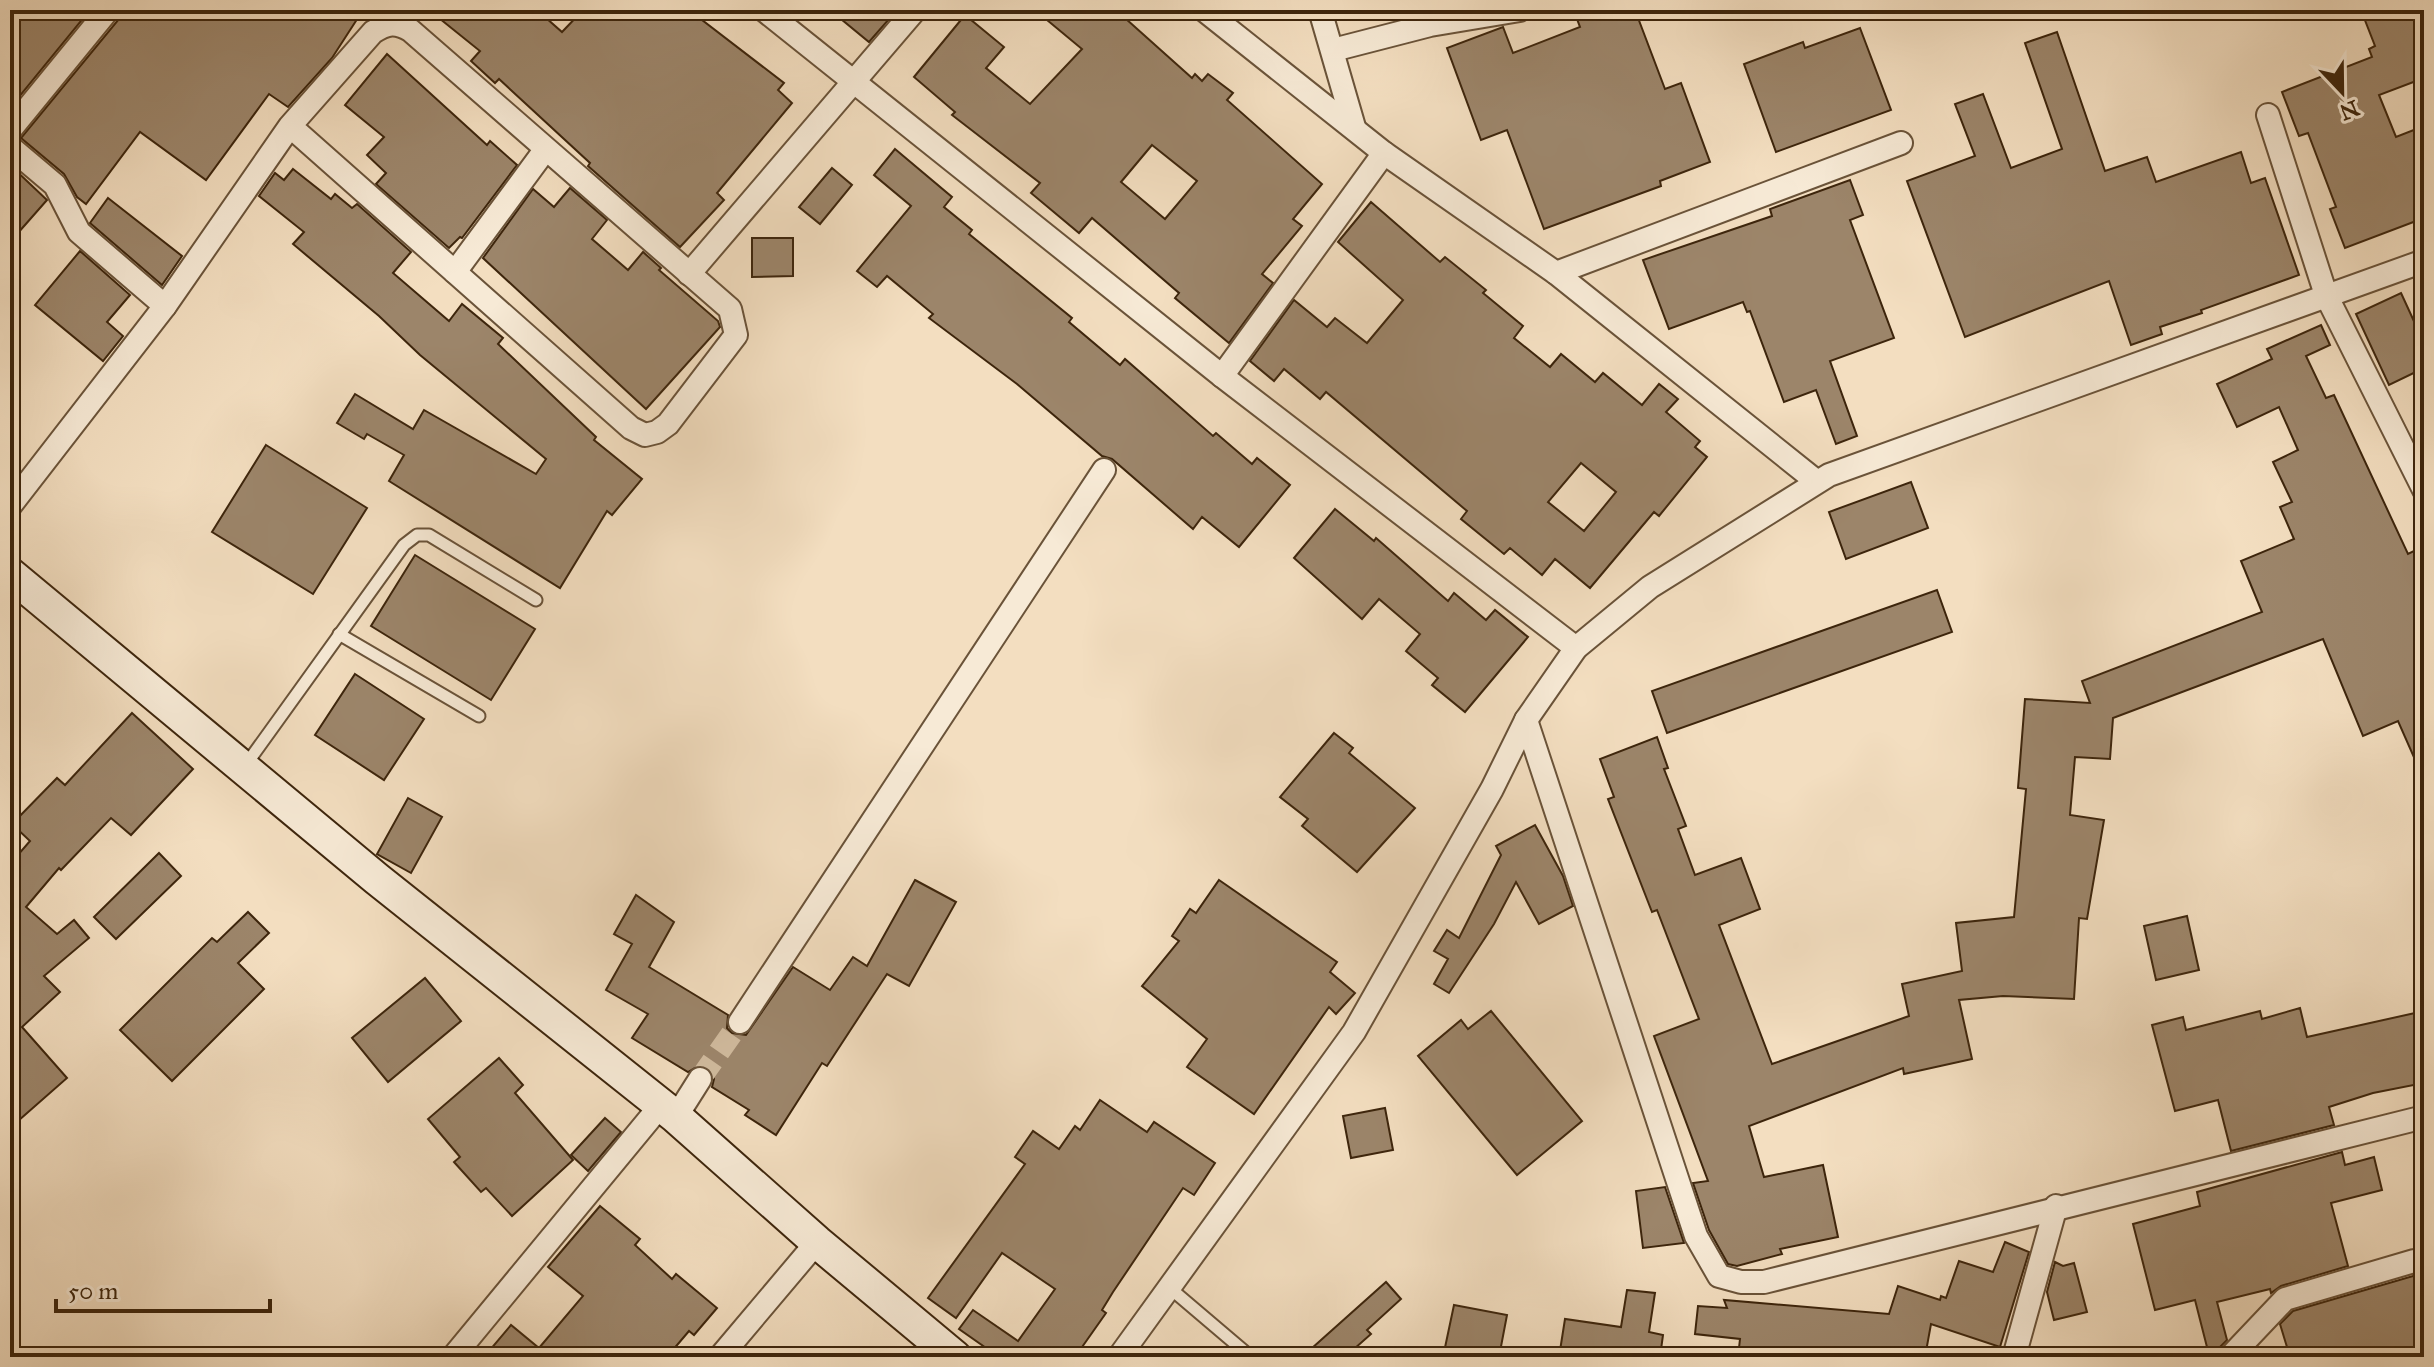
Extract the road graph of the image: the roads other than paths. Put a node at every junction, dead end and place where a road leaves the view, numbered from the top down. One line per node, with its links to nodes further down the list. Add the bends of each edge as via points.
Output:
1 (108, 10): 12 (street)
2 (764, 10): 8 (street)
3 (915, 10): 8 (street)
4 (1204, 10): 11 (street)
5 (1320, 10): 7 (street)
6 (1520, 10): 7 (street, via 1430,25)
7 (1333, 50): 11 (street)
8 (852, 80): 20 (street); 23 (street)
9 (2268, 115): 21 (street)
10 (290, 126): 15 (street, via 373,32 396,23); 18 (street); 22 (street)
11 (1354, 127): 16 (street)
12 (10, 130)
13 (1901, 143): 19 (street)
14 (10, 147): 22 (street, via 55,185 79,232)
15 (545, 150): 18 (street); 20 (street)
16 (1384, 153): 19 (street); 23 (street)
17 (2424, 261): 21 (street)
18 (455, 272): 20 (street, via 645,435 668,424 736,335 730,309)
19 (1556, 273): 25 (street)
20 (689, 274)
21 (2326, 295): 25 (street); 26 (street)
22 (165, 306): 27 (street)
23 (1222, 376): 31 (street)
24 (1104, 470): 35 (street)
25 (1816, 481): 31 (street, via 1650,587)
26 (2424, 490)
27 (10, 506)
28 (10, 574): 34 (main road)
29 (536, 600): 30 (lane, via 429,535 417,535 404,545)
30 (339, 634): 32 (lane); 34 (lane)
31 (1576, 648): 33 (street)
32 (479, 716)
33 (1526, 720): 39 (street, via 1696,1236 1719,1276 1764,1282); 42 (street, via 1354,1032)
34 (242, 770): 37 (main road)
35 (740, 1022)
36 (700, 1079): 37 (street)
37 (668, 1111): 40 (main road); 43 (street)
38 (2424, 1117): 39 (street)
39 (2056, 1206): 48 (street)
40 (817, 1242): 44 (street); 45 (main road)
41 (2424, 1266): 49 (street, via 2414,1261 2285,1299)
42 (1171, 1289): 46 (street); 47 (lane)
43 (453, 1357)
44 (720, 1357)
45 (955, 1357)
46 (1119, 1357)
47 (1251, 1357)
48 (2014, 1357)
49 (2230, 1357)

